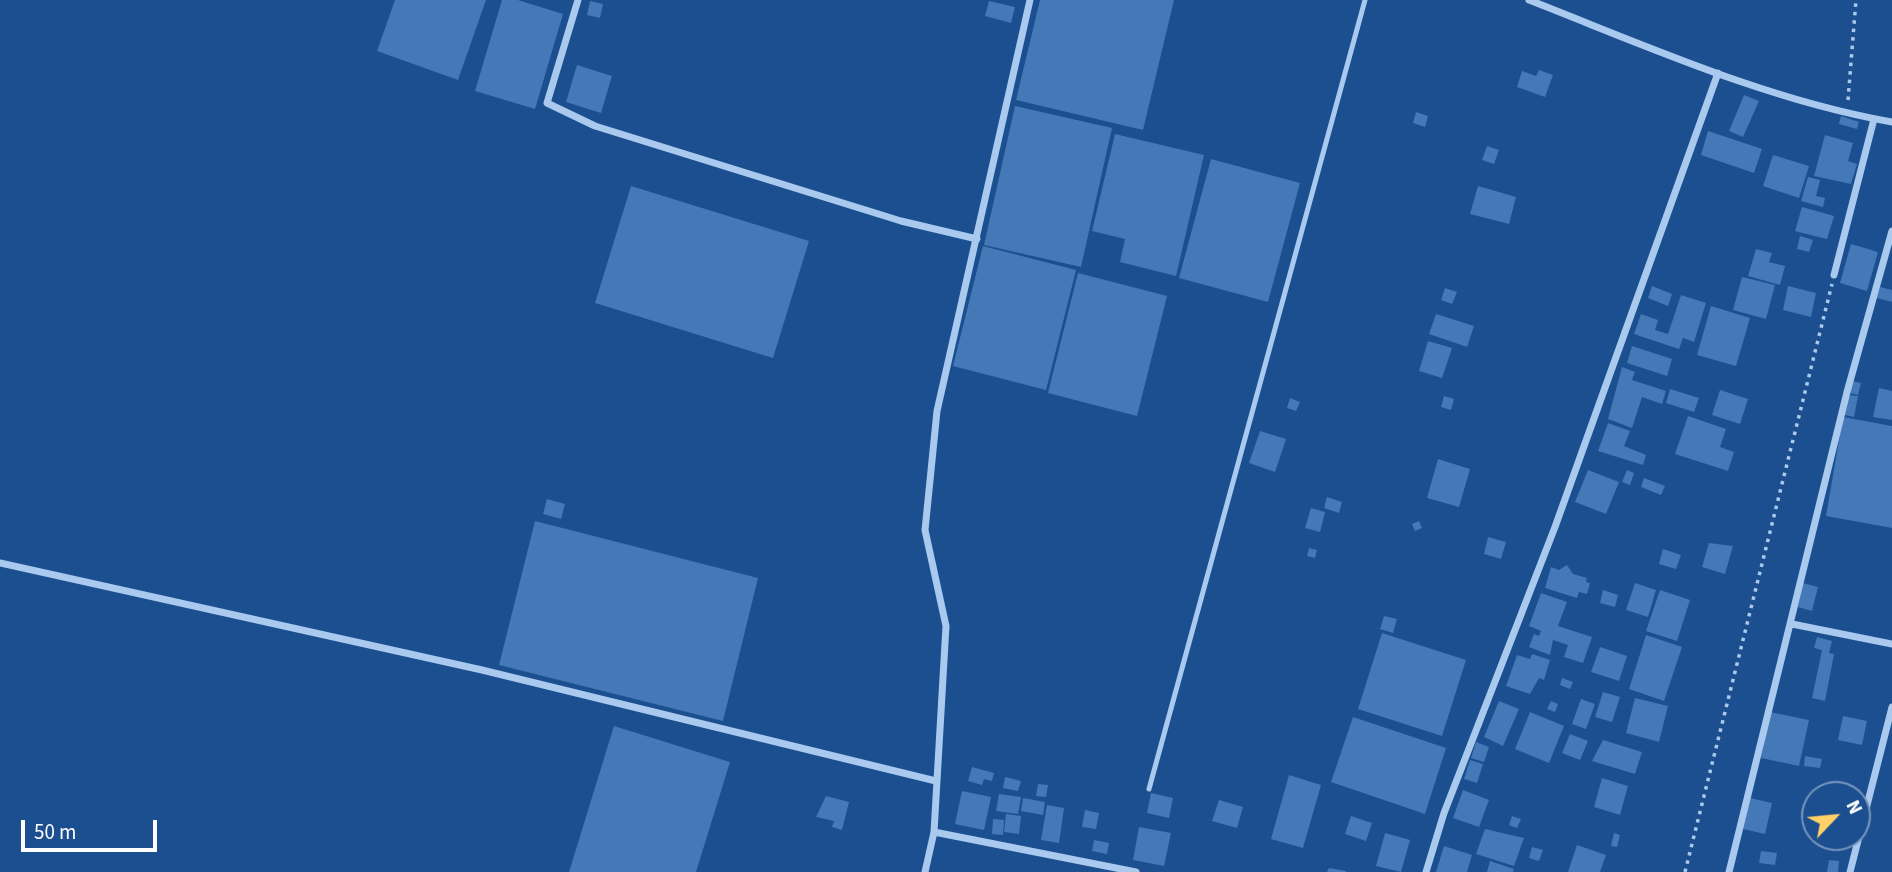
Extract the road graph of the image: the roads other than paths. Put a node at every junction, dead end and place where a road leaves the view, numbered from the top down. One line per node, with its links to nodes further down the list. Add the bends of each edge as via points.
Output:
1 (578, 0): 9 (street, via 547,103 596,126 901,221)
2 (1030, 0): 9 (street)
3 (1365, 0): 16 (lane)
4 (1529, 0): 5 (street)
5 (1718, 73): 6 (street); 20 (street)
6 (1874, 119): 7 (street); 10 (street)
7 (1892, 122)
8 (1892, 230): 12 (street, via 1847,392)
9 (977, 239): 15 (street, via 937,411 925,530 946,626)
10 (1834, 275)
11 (0, 562): 15 (street, via 482,670)
12 (1792, 624): 13 (street); 21 (street)
13 (1892, 644)
14 (1892, 707): 22 (street)
15 (936, 781): 17 (street)
16 (1149, 789)
17 (934, 832): 18 (street); 19 (street)
18 (925, 872)
19 (1136, 872)
20 (1426, 872)
21 (1729, 872)
22 (1850, 872)

